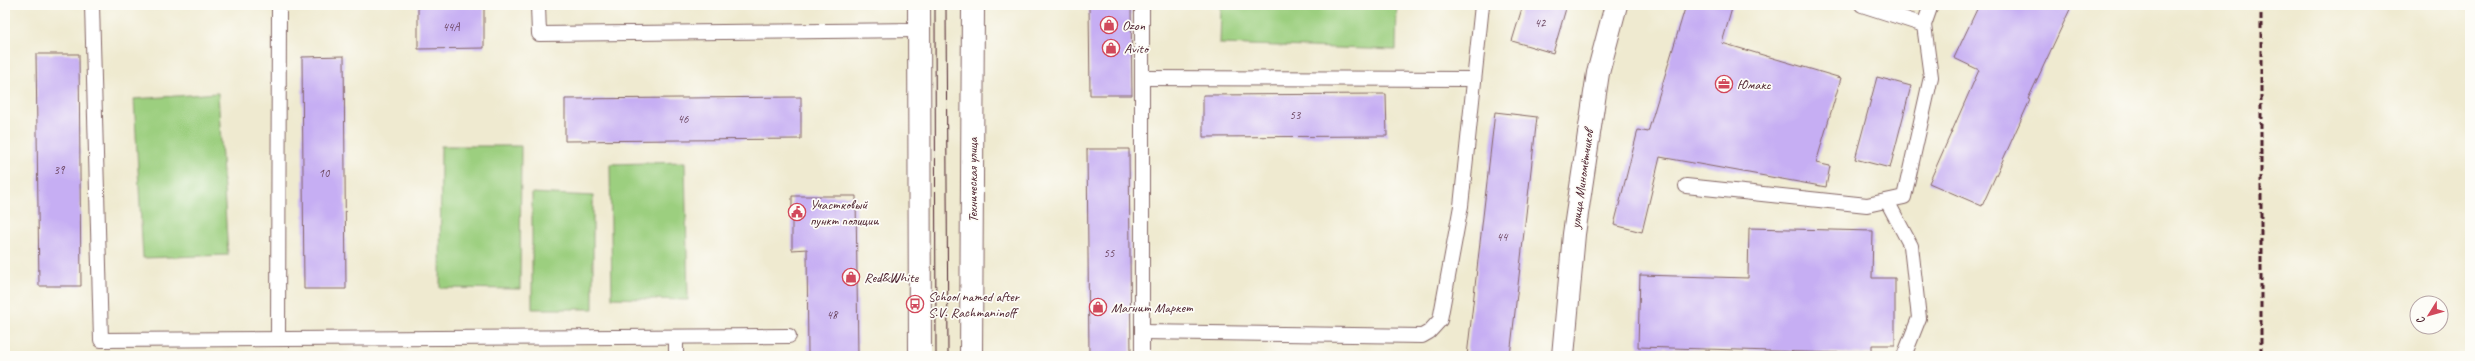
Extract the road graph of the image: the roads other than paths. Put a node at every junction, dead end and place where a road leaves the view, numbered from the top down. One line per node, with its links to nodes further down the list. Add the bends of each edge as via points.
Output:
1 (92, 5): 20 (lane, via 101,340)
2 (279, 5): 20 (lane)
3 (538, 5): 12 (lane, via 539,34)
4 (920, 5): 12 (street)
5 (973, 5): 23 (street, Техническая улица)
6 (1142, 5): 13 (lane)
7 (1482, 5): 14 (lane)
8 (1616, 5): 25 (street, улица Миномётчиков, via 1598,73 1574,234)
9 (1862, 5): 11 (lane)
10 (1931, 5): 11 (lane)
11 (1924, 25): 16 (lane, via 1931,77 1904,197)
12 (919, 30): 22 (street)
13 (1142, 78): 14 (lane); 17 (lane)
14 (1474, 79): 17 (lane, via 1461,206 1440,320 1429,332 1422,336)
15 (1686, 186): 16 (lane, via 1867,205)
16 (1887, 201): 26 (lane, via 1911,246 1919,318)
17 (1142, 332): 24 (lane)
18 (788, 336): 19 (lane)
19 (676, 337): 20 (lane); 21 (lane)
20 (278, 339)
21 (676, 356)
22 (920, 356)
23 (971, 356)
24 (1142, 356)
25 (1563, 356)
26 (1904, 356)

